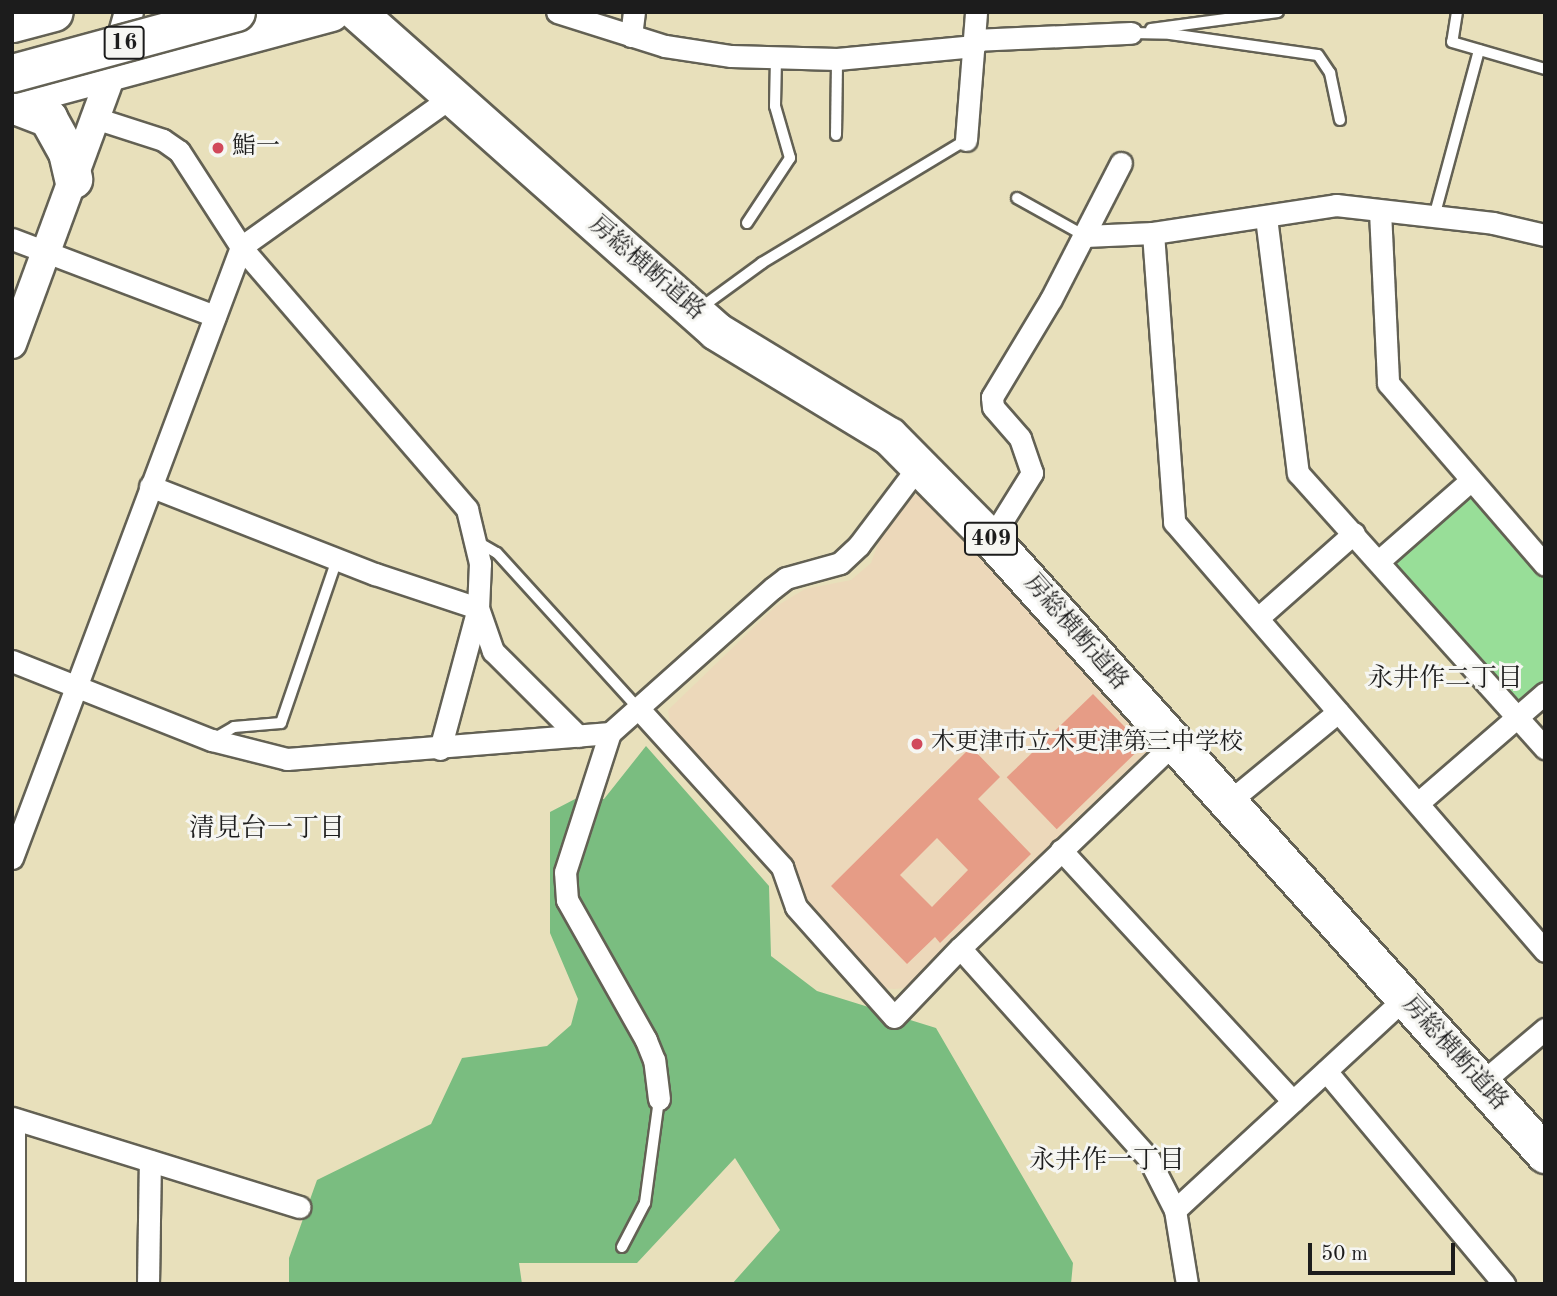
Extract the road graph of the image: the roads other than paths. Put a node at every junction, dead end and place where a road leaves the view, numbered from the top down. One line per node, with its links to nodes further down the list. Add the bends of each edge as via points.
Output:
1 (54, 12): 12 (highway)
2 (129, 12): 21 (street)
3 (138, 12): 16 (highway, 16)
4 (236, 12): 22 (highway, 16, bridge)
5 (331, 12): 21 (highway, 16)
6 (358, 12): 24 (highway, 房総横断道路 / 409)
7 (557, 12): 14 (street)
8 (634, 12): 14 (street)
9 (976, 12): 15 (street)
10 (1278, 12): 13 (lane)
11 (1457, 12): 17 (lane, via 1452,42)
12 (12, 23)
13 (1131, 33): 15 (street); 27 (lane, via 1170,34 1318,55 1330,73)
14 (631, 36): 18 (street, via 700,53)
15 (974, 43): 19 (street); 29 (street)
16 (12, 47)
17 (1479, 50): 20 (lane); 35 (lane)
18 (776, 58): 19 (street); 36 (lane, via 775,106 790,158)
19 (837, 59): 28 (lane)
20 (1545, 69)
21 (112, 72): 23 (highway, 16); 26 (street)
22 (12, 73)
23 (12, 98)
24 (450, 98): 41 (street); 43 (highway, 房総横断道路 / 409)
25 (12, 104): 31 (highway, via 48,118 67,152)
26 (95, 118): 31 (street); 41 (street, via 163,140 179,151)
27 (1340, 120)
28 (836, 135)
29 (966, 140): 43 (lane, via 762,263)
30 (1121, 163): 39 (street)
31 (73, 179): 42 (street)
32 (1017, 198): 39 (lane)
33 (1380, 211): 34 (street, via 1336,205); 35 (street); 47 (street, via 1388,383)
34 (1266, 217): 37 (street); 49 (street, via 1298,473)
35 (1434, 217): 38 (street)
36 (747, 223)
37 (1153, 233): 39 (street); 56 (street, via 1174,522)
38 (1545, 235)
39 (1085, 236): 51 (street, via 992,397 993,407 1020,438 1032,473)
40 (12, 239): 42 (street)
41 (241, 247): 44 (street); 50 (street, via 467,509)
42 (47, 252): 44 (street); 45 (street)
43 (695, 312): 46 (highway, 房総横断道路 / 409, via 716,331 889,436)
44 (215, 316): 48 (street)
45 (12, 344)
46 (917, 468): 51 (highway, 房総横断道路 / 409); 60 (street, via 841,563 786,578)
47 (1470, 481): 52 (street); 54 (street)
48 (150, 486): 53 (street); 58 (street)
49 (1354, 533): 54 (street); 56 (street)
50 (474, 539): 55 (street, via 480,563); 60 (lane, via 496,553)
51 (991, 539): 66 (highway, 房総横断道路 / 409)
52 (1542, 557)
53 (337, 559): 55 (street); 65 (lane, via 281,723 234,727)
54 (1380, 560): 62 (street)
55 (478, 608): 64 (street, via 493,651); 68 (street)
56 (1258, 618): 61 (street)
57 (12, 661): 58 (street)
58 (75, 684): 65 (street); 72 (street)
59 (1545, 693): 62 (street)
60 (638, 708): 63 (street); 73 (street, via 782,867 796,907 894,1017)
61 (1338, 712): 69 (street); 70 (street)
62 (1517, 717): 67 (street); 69 (street)
63 (610, 733): 64 (street); 79 (street, via 565,872 567,900 641,1030 654,1060)
64 (578, 736): 68 (street)
65 (212, 740): 68 (street, via 287,759)
66 (1173, 744): 70 (highway, 房総横断道路 / 409); 71 (street)
67 (1545, 748)
68 (440, 749)
69 (1418, 803): 74 (street)
70 (1226, 804): 75 (highway, 房総横断道路 / 409)
71 (1061, 850): 73 (street); 80 (street)
72 (12, 858)
73 (960, 948): 85 (street, via 1149,1159)
74 (1545, 951)
75 (1404, 999): 77 (street); 78 (highway, 房総横断道路 / 409)
76 (1545, 1029): 78 (street)
77 (1326, 1070): 80 (street); 90 (street)
78 (1481, 1083): 82 (highway, 房総横断道路 / 409)
79 (659, 1099): 86 (lane, via 645,1203)
80 (1293, 1101): 85 (street)
81 (13, 1118): 83 (street); 87 (street)
82 (1545, 1154)
83 (150, 1161): 84 (street); 88 (street)
84 (300, 1208)
85 (1175, 1210): 89 (street)
86 (622, 1247)
87 (14, 1284)
88 (148, 1284)
89 (1187, 1284)
90 (1504, 1284)

